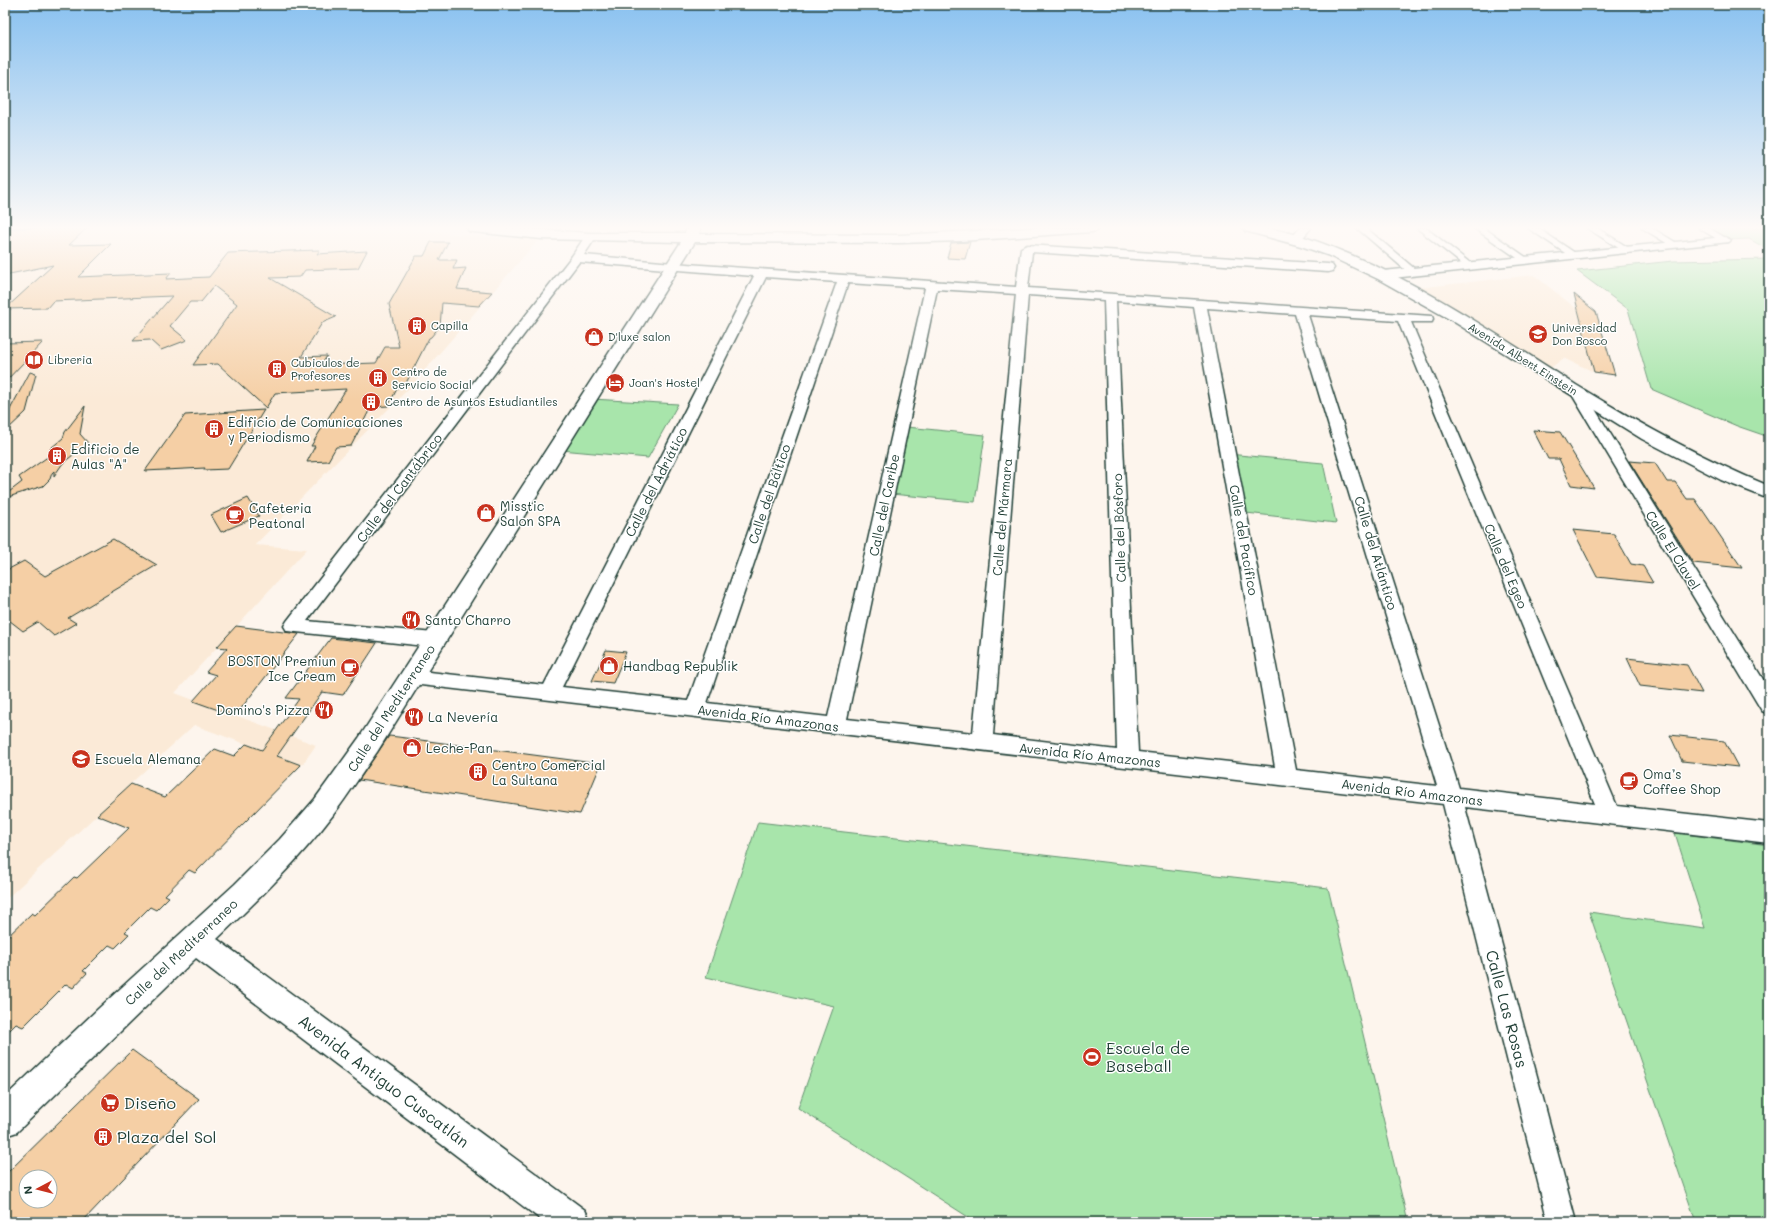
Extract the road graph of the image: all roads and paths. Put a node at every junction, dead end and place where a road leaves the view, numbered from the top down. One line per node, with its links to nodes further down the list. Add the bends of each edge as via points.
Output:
1 (555, 285): 17 (street, Calle del Cantábrico, via 293,626)
2 (661, 285): 17 (street, Calle del Mediterraneo)
3 (755, 285): 19 (street, Calle del Adriático)
4 (841, 285): 21 (street, Calle del Báltico)
5 (932, 285): 22 (street, Calle del Caribe)
6 (948, 285): 9 (street)
7 (1023, 285): 9 (street, Calle del Mármara)
8 (1401, 285): 15 (street, Avenida Albert Einstein, via 1468,324)
9 (1022, 291): 10 (street); 23 (street, Calle del Mármara)
10 (1110, 298): 11 (street); 24 (street, Calle del Bósforo)
11 (1200, 304): 12 (street); 25 (street, Calle del Pacífico)
12 (1301, 310): 13 (street); 26 (street, Calle del Atlántico)
13 (1403, 318): 14 (street); 27 (street, Calle del Egeo)
14 (1426, 319)
15 (1578, 394): 16 (street, Avenida Albert Einstein, via 1708,468); 20 (street, Calle El Clavel)
16 (1769, 493)
17 (434, 640): 18 (street, Calle del Mediterraneo)
18 (412, 677): 19 (street, Avenida Río Amazonas); 29 (street, Calle del Mediterraneo, via 324,807 290,847)
19 (549, 693): 21 (street, Avenida Río Amazonas)
20 (1769, 706)
21 (695, 710): 22 (street, Avenida Río Amazonas)
22 (836, 726): 23 (street, Avenida Río Amazonas)
23 (982, 742): 24 (street, Avenida Río Amazonas)
24 (1128, 759): 25 (street, Avenida Río Amazonas)
25 (1287, 777): 26 (street, Avenida Río Amazonas)
26 (1451, 796): 27 (street, Avenida Río Amazonas); 32 (street, Calle Las Rosas)
27 (1610, 815): 28 (street, Avenida Río Amazonas)
28 (1769, 833)
29 (195, 940): 30 (street, Calle del Mediterraneo); 31 (street, Avenida Antiguo Cuscatlán)
30 (5, 1120)
31 (573, 1222)
32 (1562, 1222)

